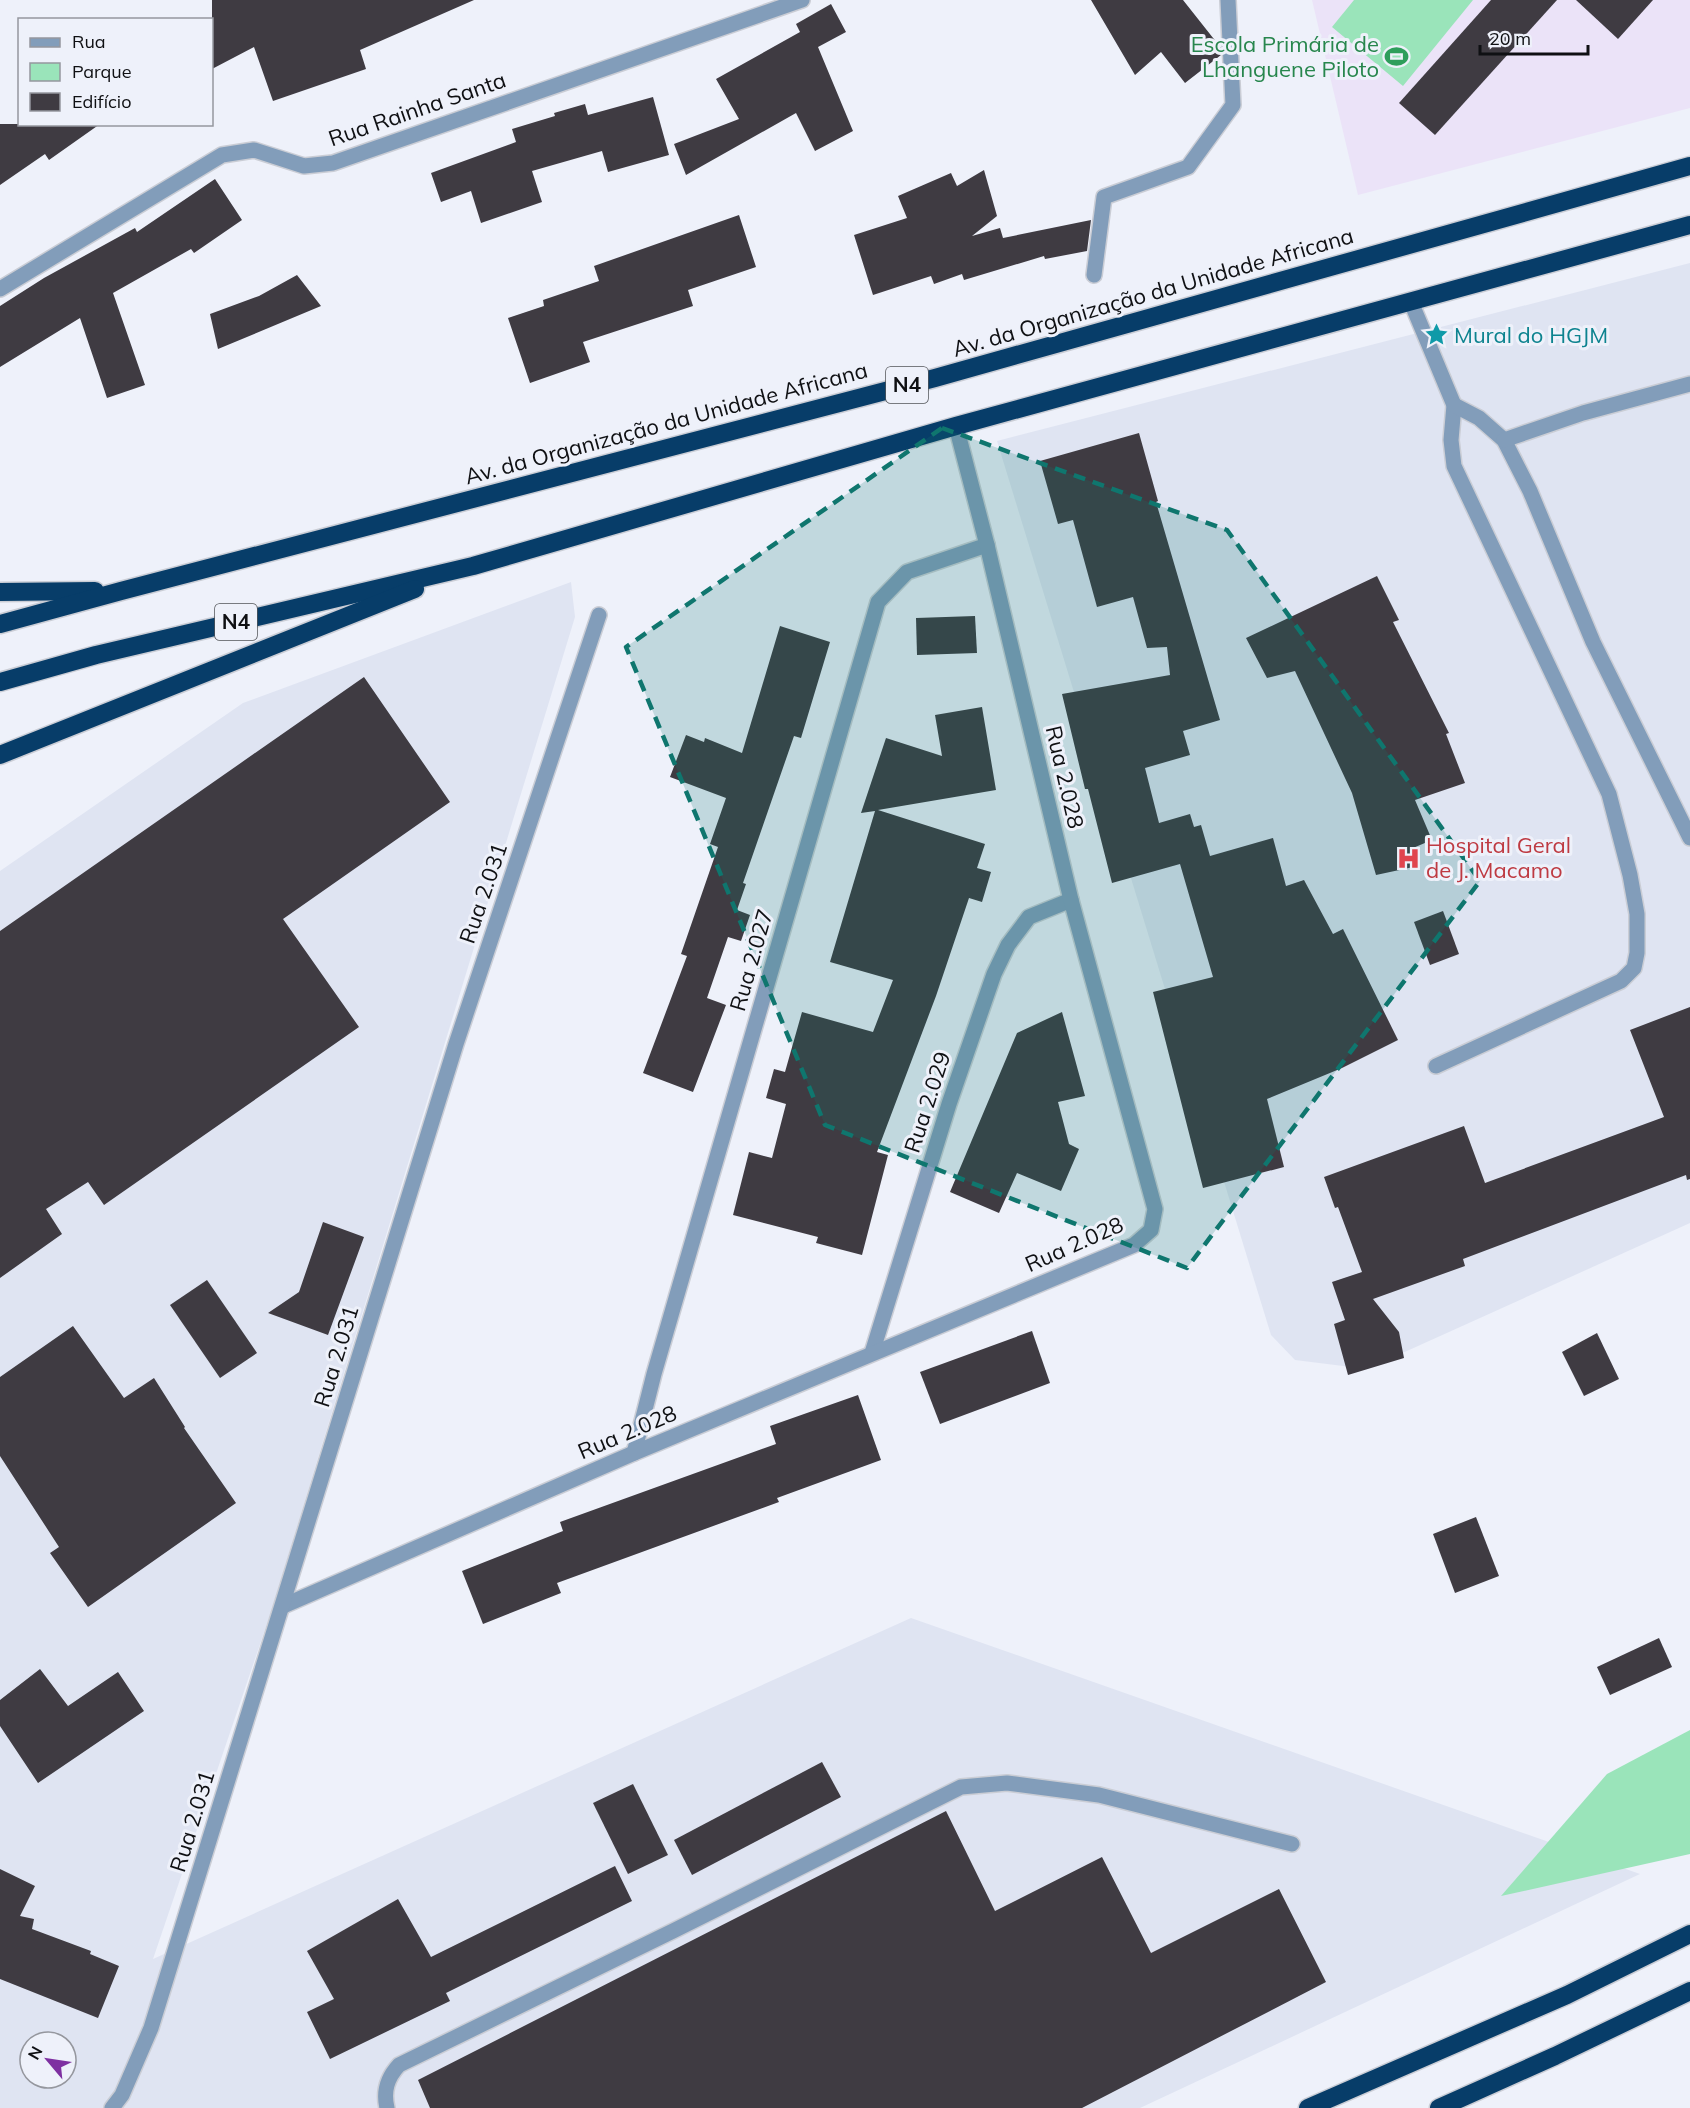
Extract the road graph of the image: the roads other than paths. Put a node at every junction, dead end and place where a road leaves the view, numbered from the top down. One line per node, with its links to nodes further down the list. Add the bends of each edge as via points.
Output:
1 (802, 0): 6 (street, Rua Rainha Santa, via 333,163 304,166 254,150 222,155)
2 (1228, 0): 5 (street, via 1233,105 1188,167 1104,197)
3 (1690, 166): 14 (highway, Av. da Organização da Unidade Africana / N4, via 934,378)
4 (1690, 225): 7 (highway, N4)
5 (1094, 275)
6 (0, 289)
7 (1411, 302): 9 (street); 10 (highway, N4)
8 (1690, 384): 11 (street, via 1583,413)
9 (1454, 405): 11 (street, via 1479,418); 22 (street, via 1454,466 1609,794 1637,914 1637,953 1634,968 1621,981)
10 (956, 426): 12 (street, Rua 2.028); 13 (highway, N4)
11 (1504, 440): 20 (street, via 1530,491 1593,642)
12 (987, 545): 21 (street, Rua 2.028); 24 (street, Rua 2.027, via 907,572 878,602)
13 (473, 566): 18 (highway, N4, via 96,655); 19 (highway)
14 (121, 591): 15 (highway); 17 (highway, Av. da Organização da Unidade Africana / N4)
15 (0, 592)
16 (599, 615): 25 (street, Rua 2.031, via 456,1044)
17 (0, 624)
18 (0, 682)
19 (0, 754)
20 (1690, 838)
21 (1071, 900): 23 (street, Rua 2.029, via 1029,917 1008,945 994,974 949,1104); 23 (street, Rua 2.028, via 1155,1209 1152,1230 1134,1245)
22 (1436, 1066)
23 (872, 1353): 24 (street, Rua 2.028)
24 (634, 1453): 25 (street, Rua 2.028)
25 (283, 1606): 29 (street, Rua 2.031, via 151,2028 122,2096)
26 (1292, 1844): 30 (street, via 1099,1795 1006,1783 961,1786 399,2065 387,2080)
27 (1690, 1934): 31 (highway, via 1567,1995)
28 (1690, 1991): 32 (highway)
29 (112, 2108)
30 (387, 2108)
31 (1308, 2108)
32 (1439, 2108)

